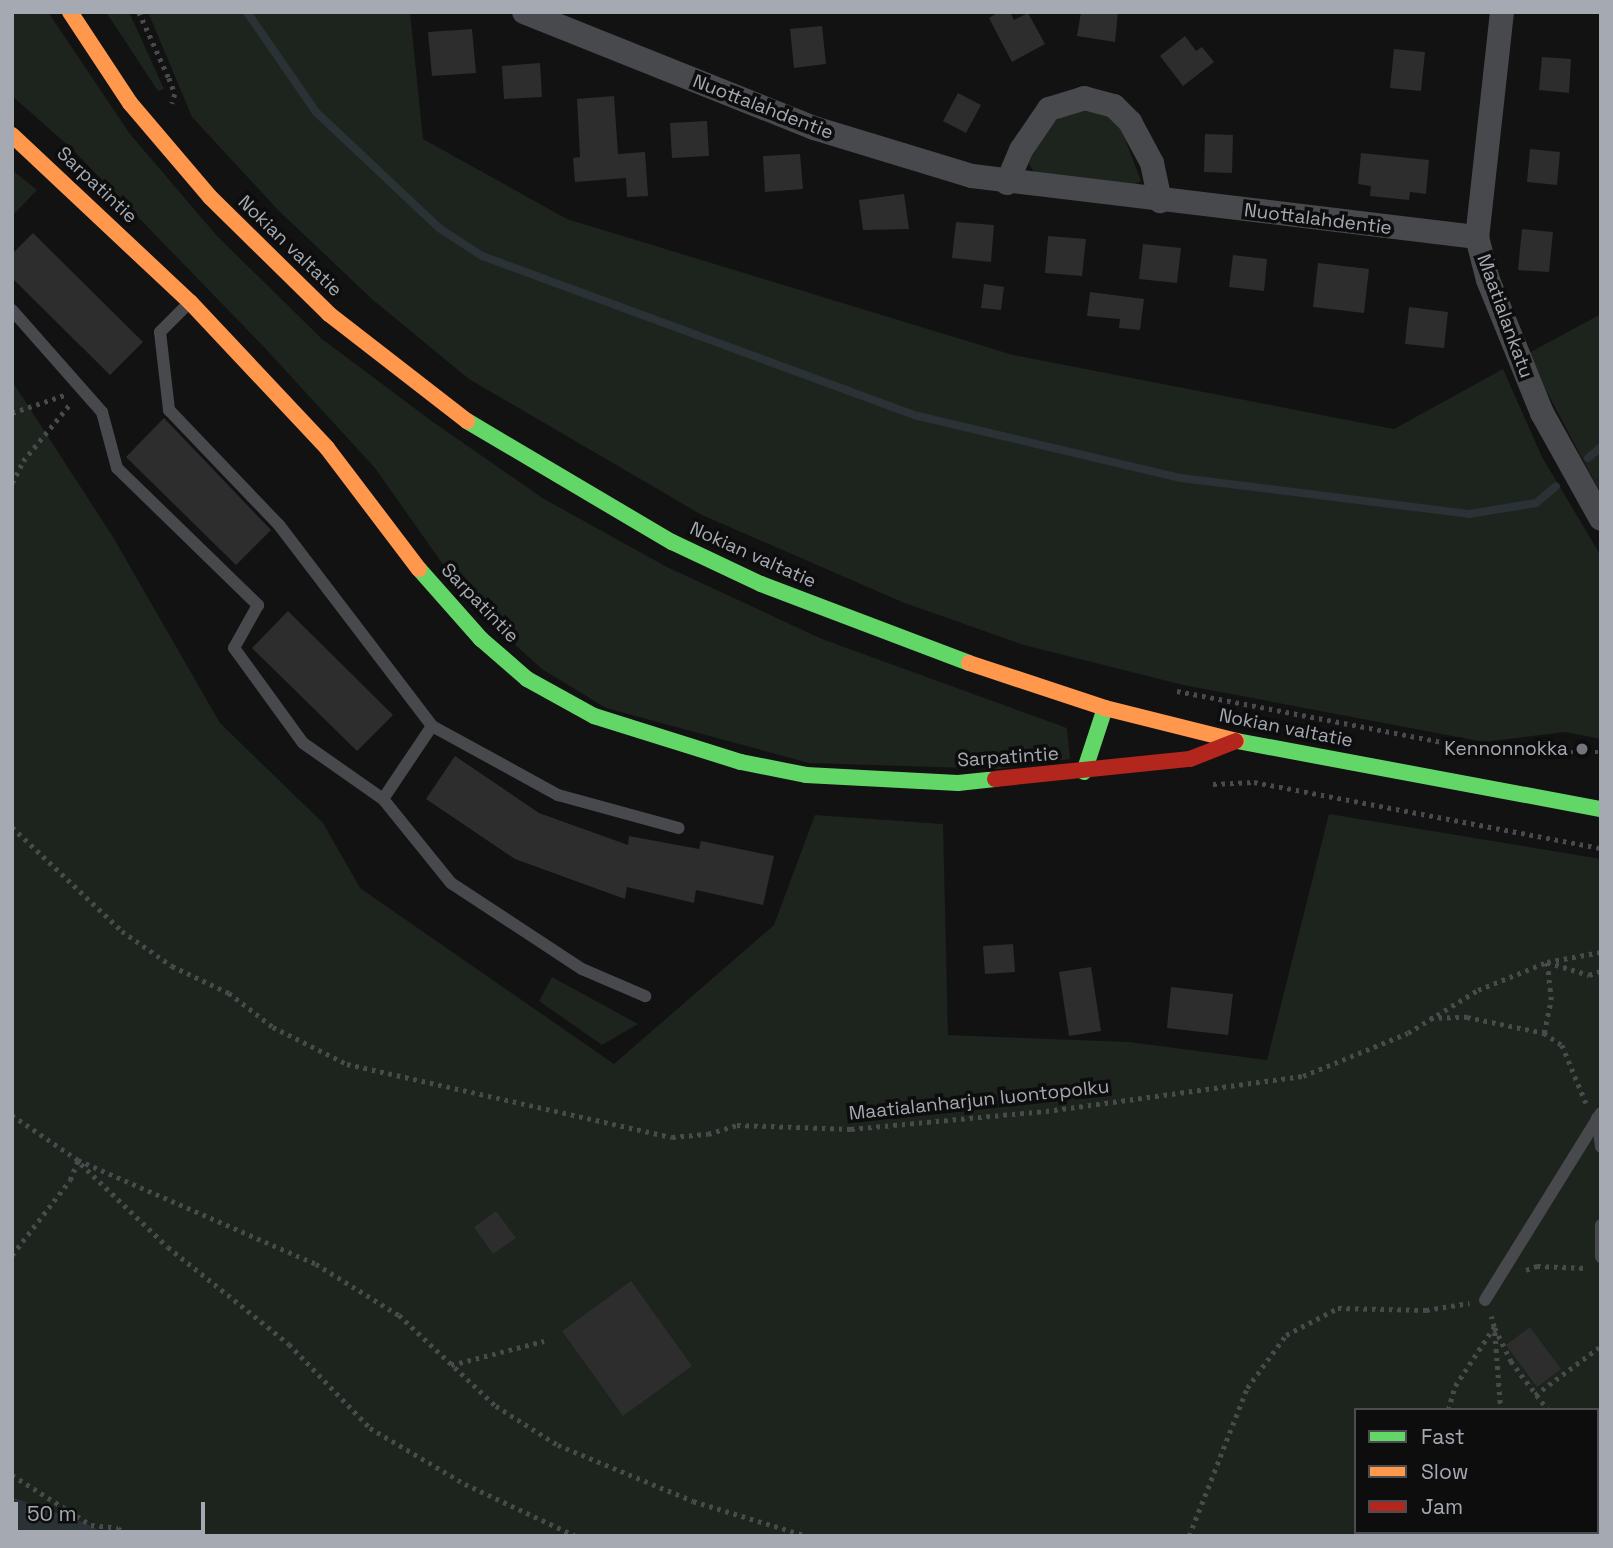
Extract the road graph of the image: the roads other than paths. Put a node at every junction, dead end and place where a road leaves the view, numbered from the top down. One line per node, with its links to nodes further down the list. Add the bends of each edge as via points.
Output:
1 (70, 12): 11 (main road, Nokian valtatie, via 130,103 210,197 330,314 469,422 661,536 761,584 907,642)
2 (524, 12): 5 (street, Nuottalahdentie, via 814,128)
3 (1502, 12): 7 (street, Maatialankatu)
4 (12, 135): 8 (main road, Sarpatintie)
5 (1007, 183): 6 (street, Nuottalahdentie); 6 (street, via 1021,150 1049,110 1084,98 1114,106 1130,122 1152,163)
6 (1160, 201): 7 (street, Nuottalahdentie)
7 (1477, 237): 10 (street, Maatialankatu, via 1488,280 1542,413)
8 (190, 302): 12 (lane, via 160,332 169,410 279,526); 14 (main road, Sarpatintie, via 327,448 428,580 481,639 527,679 594,716 741,762 806,775 958,783)
9 (12, 310): 15 (lane, via 102,412 117,468 258,605 234,648 303,743)
10 (1601, 519)
11 (1105, 708): 13 (main road, Nokian valtatie); 14 (main road, Sarpatintie)
12 (432, 726): 15 (lane); 17 (lane, via 558,795)
13 (1236, 741): 14 (main road, Sarpatintie, via 1190,760); 16 (main road, Nokian valtatie)
14 (1084, 772)
15 (383, 799): 18 (lane, via 451,883 582,969)
16 (1601, 809)
17 (679, 828)
18 (645, 996)
19 (1599, 1115): 20 (lane); 23 (lane)
20 (1601, 1147)
21 (1601, 1225): 22 (lane)
22 (1601, 1256)
23 (1485, 1300)

